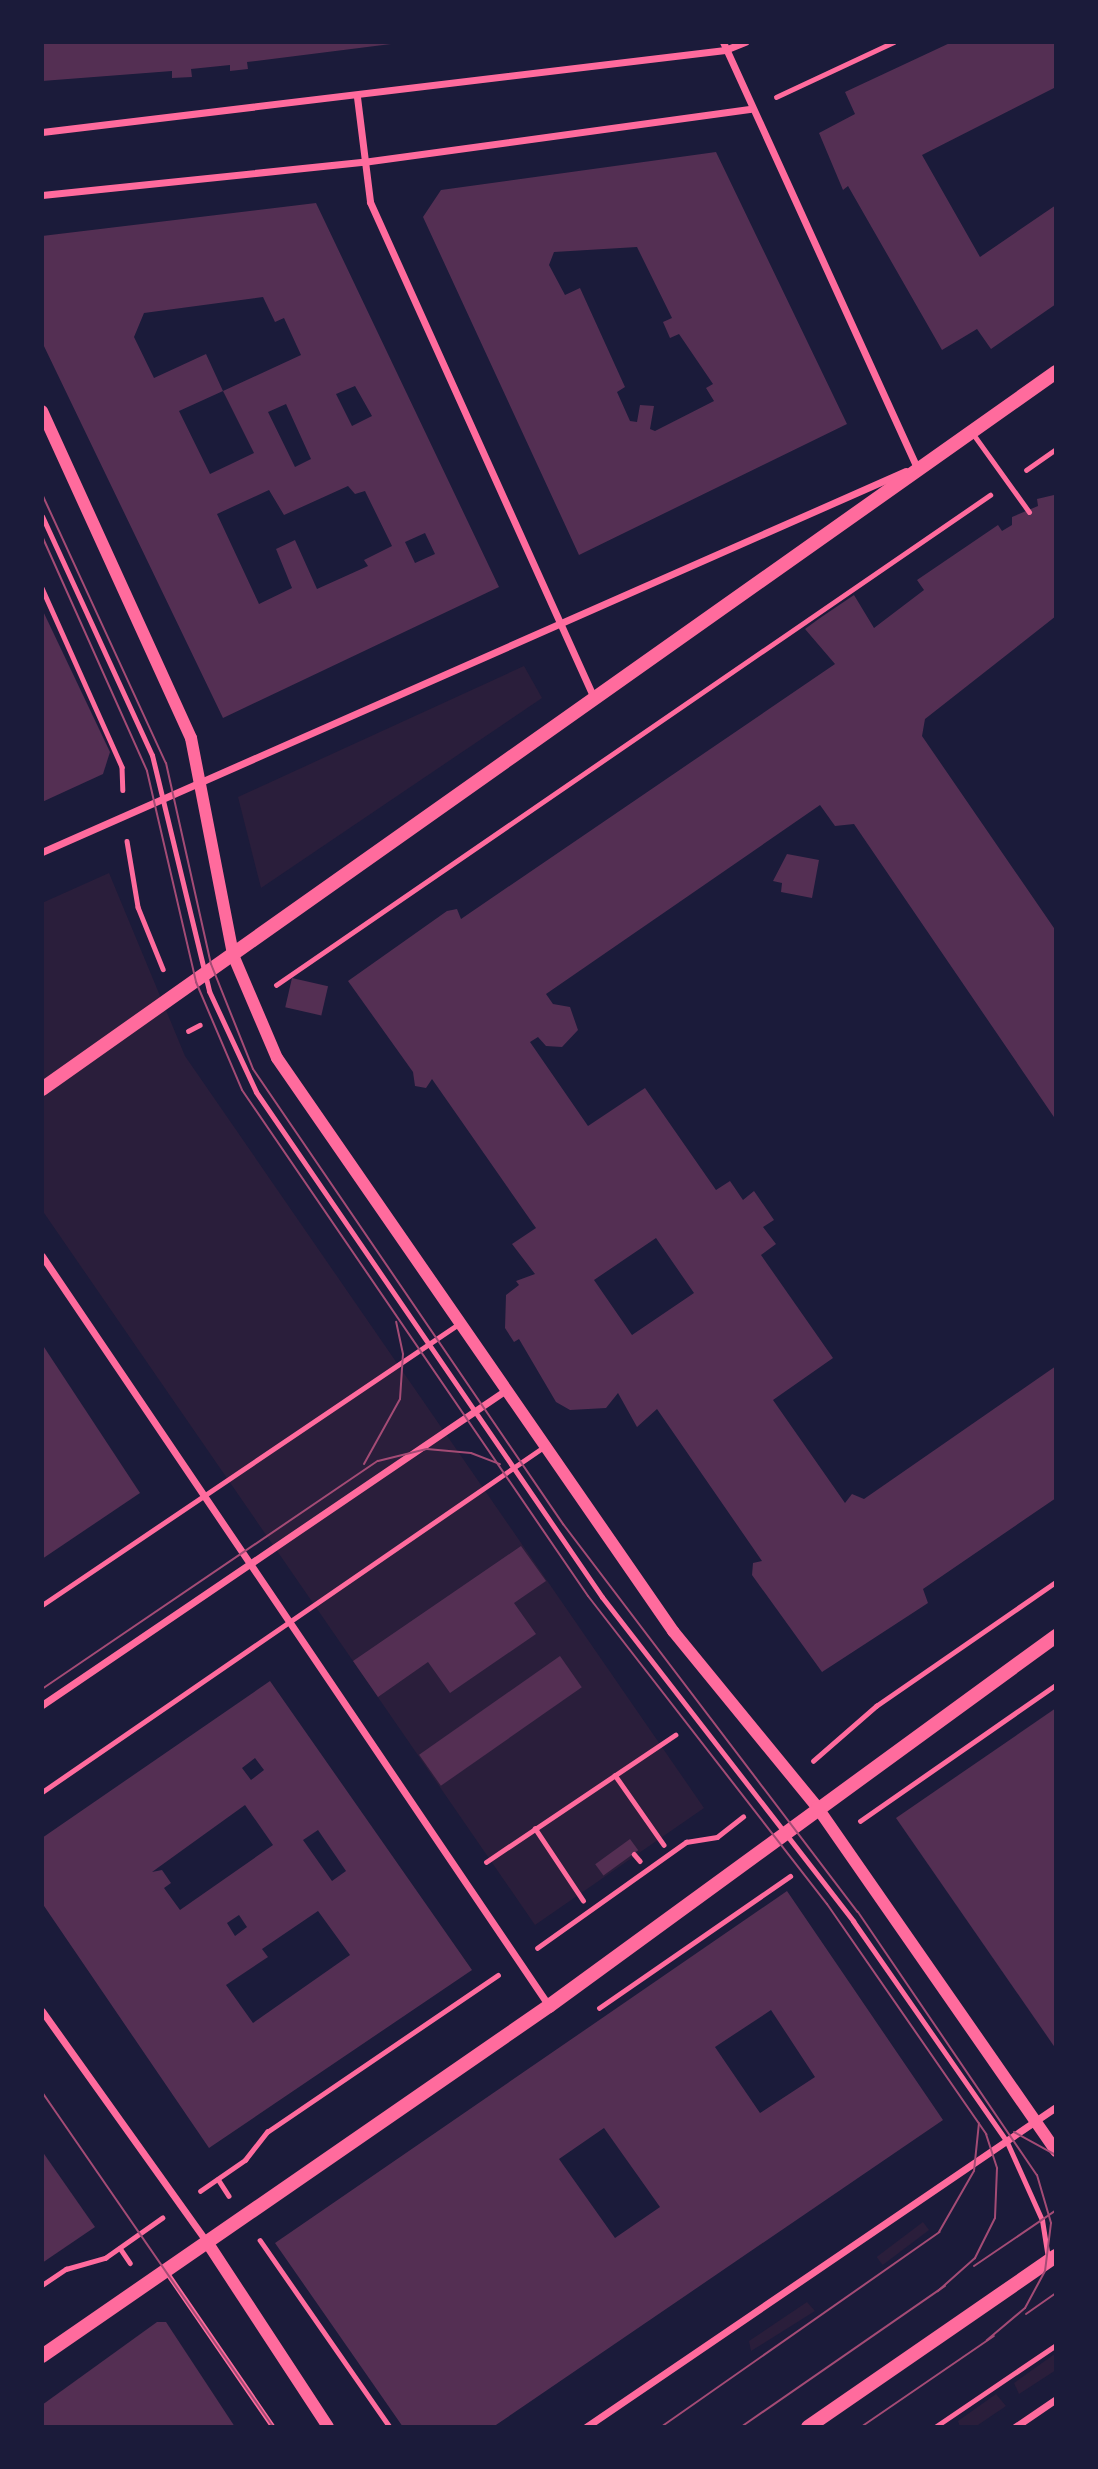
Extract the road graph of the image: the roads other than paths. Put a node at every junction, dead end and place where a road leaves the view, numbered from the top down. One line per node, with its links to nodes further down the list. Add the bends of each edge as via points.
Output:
1 (745, 42): 2 (street)
2 (724, 46): 3 (street); 4 (street)
3 (357, 97): 5 (street); 6 (street)
4 (749, 109): 6 (street); 11 (street)
5 (42, 132)
6 (363, 162): 7 (street); 14 (street, via 370,202)
7 (42, 195)
8 (1056, 372): 10 (main road)
9 (42, 411): 16 (street, via 191,738)
10 (972, 431): 11 (main road); 12 (lane)
11 (921, 465): 14 (street); 15 (main road)
12 (1029, 512)
13 (42, 516): 17 (lane, via 131,702)
14 (559, 620): 15 (street); 16 (street)
15 (597, 702): 19 (main road)
16 (199, 780): 17 (street); 19 (street)
17 (164, 796): 18 (street); 20 (lane)
18 (42, 852)
19 (233, 955): 20 (main road); 23 (street, via 277,1059)
20 (205, 975): 21 (main road); 24 (lane, via 217,1017 256,1092)
21 (42, 1089)
22 (42, 1256): 29 (street)
23 (460, 1323): 24 (lane); 25 (street)
24 (428, 1343): 26 (lane); 29 (lane)
25 (506, 1390): 26 (street); 27 (street)
26 (474, 1411): 28 (lane); 30 (street)
27 (545, 1446): 28 (lane); 36 (street, via 673,1631)
28 (513, 1468): 32 (lane); 37 (lane, via 602,1597)
29 (202, 1495): 30 (street); 31 (lane)
30 (247, 1562): 32 (street); 34 (street)
31 (42, 1605)
32 (288, 1622): 35 (lane); 38 (street)
33 (1056, 1636): 36 (main road)
34 (42, 1705)
35 (42, 1791)
36 (817, 1807): 37 (main road); 41 (street)
37 (785, 1832): 38 (main road); 42 (lane)
38 (549, 2006): 44 (main road)
39 (42, 2011): 44 (street)
40 (1056, 2107): 41 (street)
41 (1036, 2119): 42 (street); 43 (street)
42 (1006, 2140): 45 (lane, via 1042,2220); 51 (street)
43 (1056, 2151)
44 (209, 2245): 46 (main road); 50 (street)
45 (1052, 2258): 52 (main road)
46 (167, 2273): 47 (main road); 49 (lane)
47 (42, 2356)
48 (1056, 2399): 53 (street)
49 (273, 2427)
50 (328, 2427)
51 (586, 2427)
52 (808, 2427)
53 (1015, 2427)

